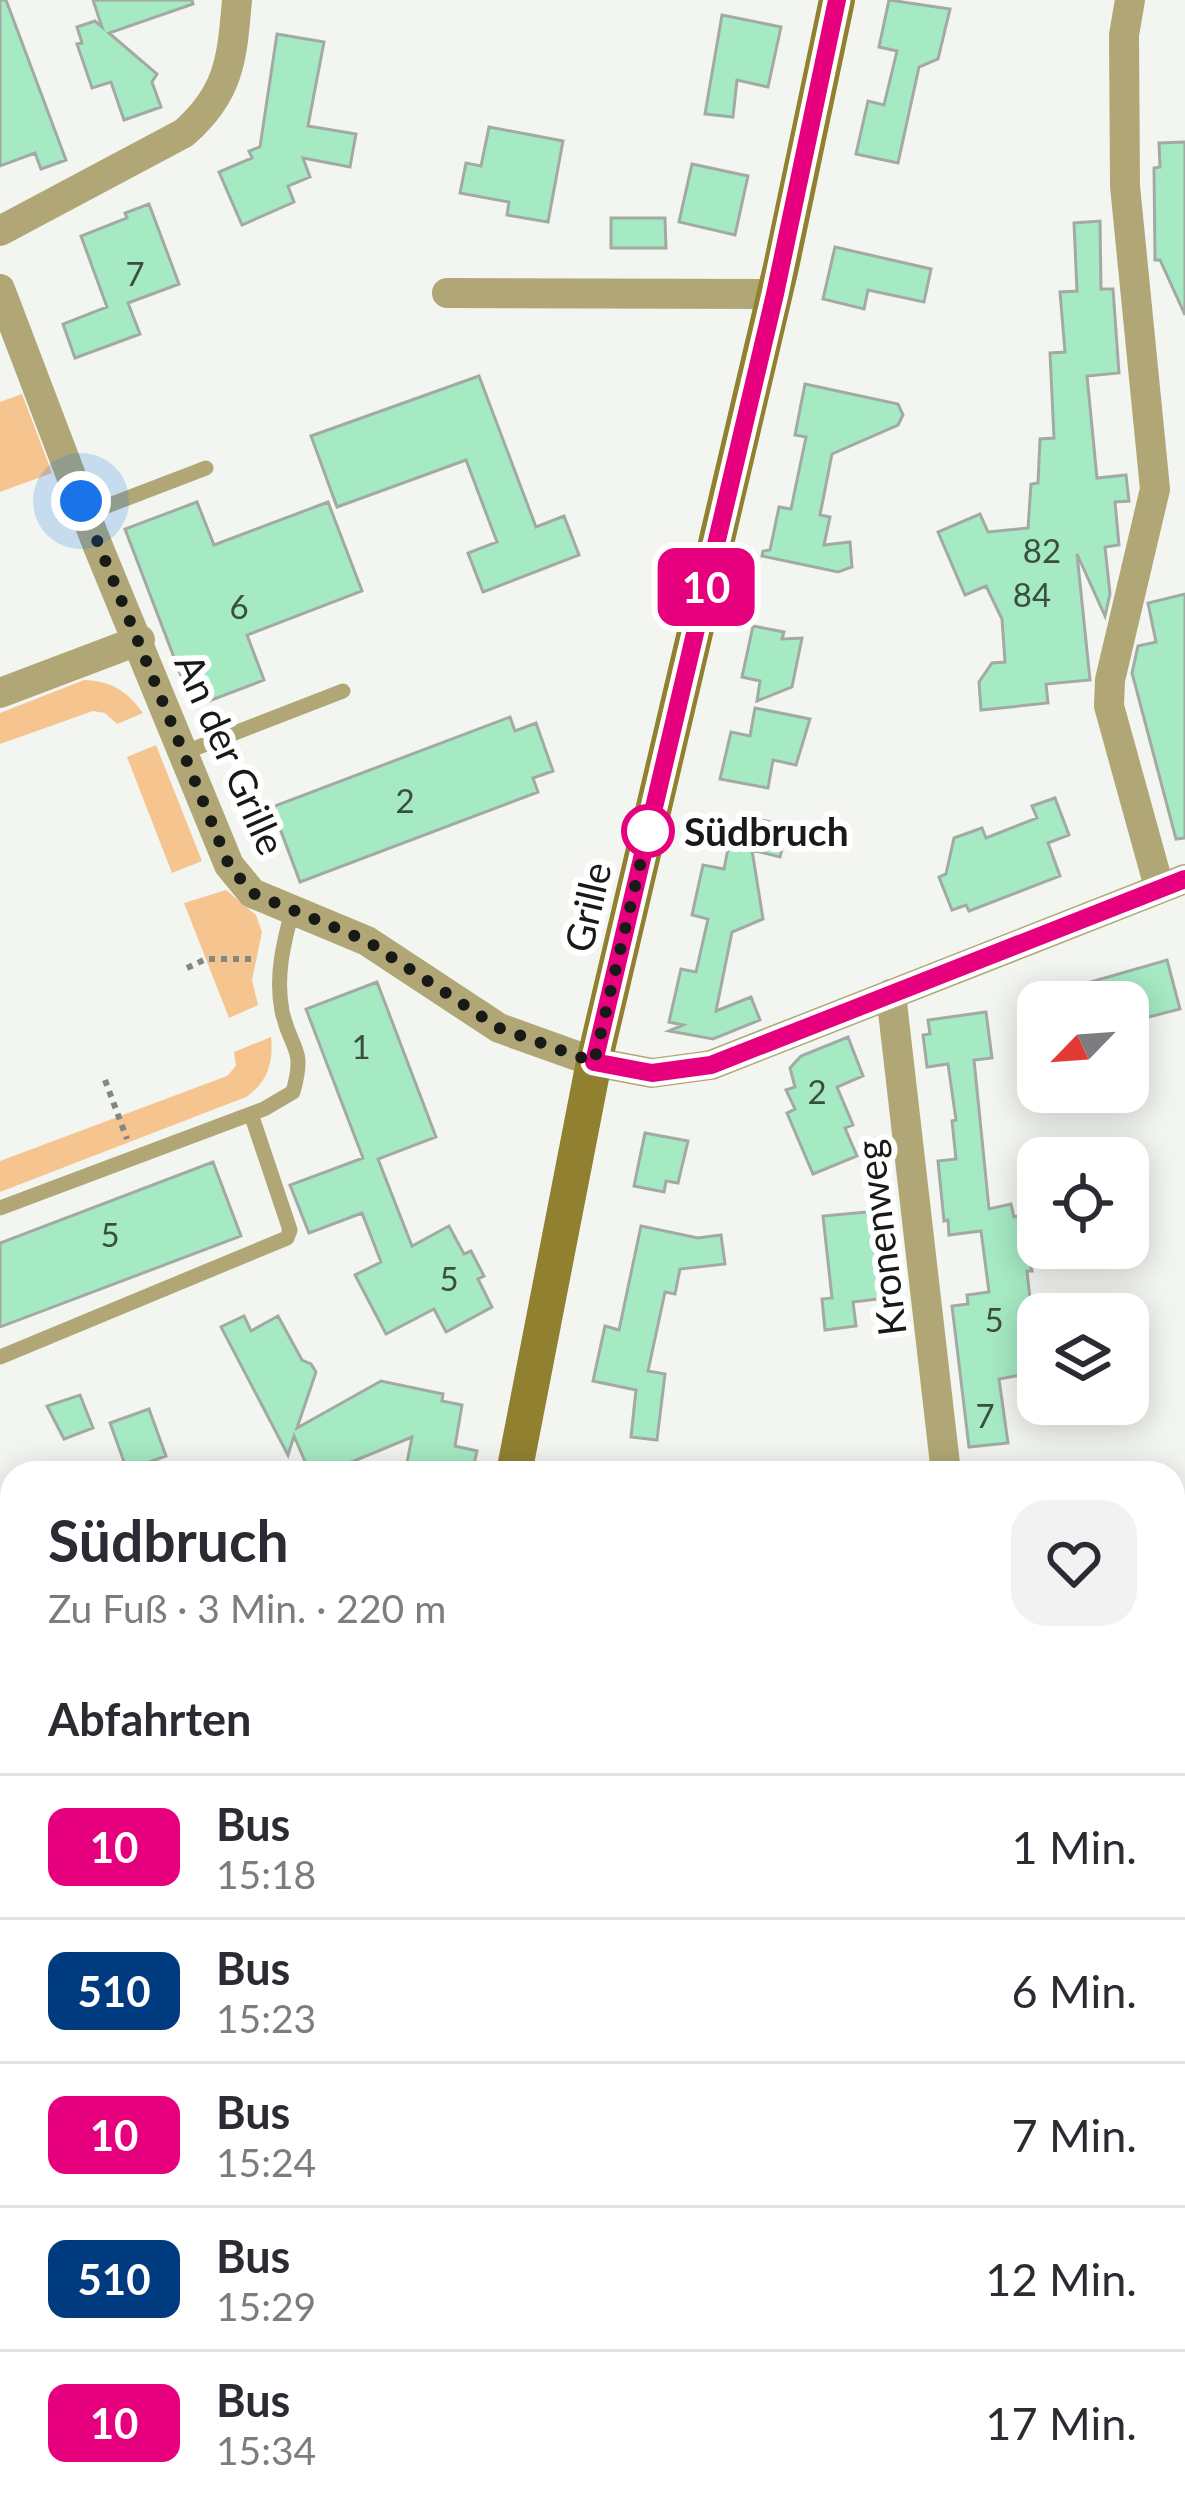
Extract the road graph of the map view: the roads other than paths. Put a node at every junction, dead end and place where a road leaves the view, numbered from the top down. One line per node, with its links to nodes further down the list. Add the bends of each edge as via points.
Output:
1 (237, 0): 4 (street, via 226,75 207,112 184,133)
2 (837, 0): 7 (main road, Grille)
3 (1130, 0): 14 (street, via 1125,186 1155,489 1109,706)
4 (0, 231)
5 (0, 289): 9 (street, An der Grille)
6 (447, 292): 7 (street)
7 (775, 294): 17 (main road, Grille)
8 (206, 467): 9 (lane)
9 (86, 514): 10 (street, An der Grille)
10 (140, 640): 12 (street); 13 (street, An der Grille)
11 (343, 691): 13 (lane)
12 (0, 693)
13 (183, 753): 15 (street, An der Grille, via 229,865 252,893)
14 (1172, 883): 16 (street)
15 (292, 908): 17 (street, An der Grille, via 367,941 499,1028); 18 (lane, via 279,961 282,1012 302,1060 293,1093)
16 (891, 994): 17 (street, via 711,1065 652,1073); 22 (street, Kronenweg)
17 (594, 1062): 21 (main road, Grille)
18 (251, 1114): 19 (lane); 20 (lane, via 287,1238)
19 (0, 1208)
20 (0, 1357)
21 (516, 1461)
22 (945, 1461)

